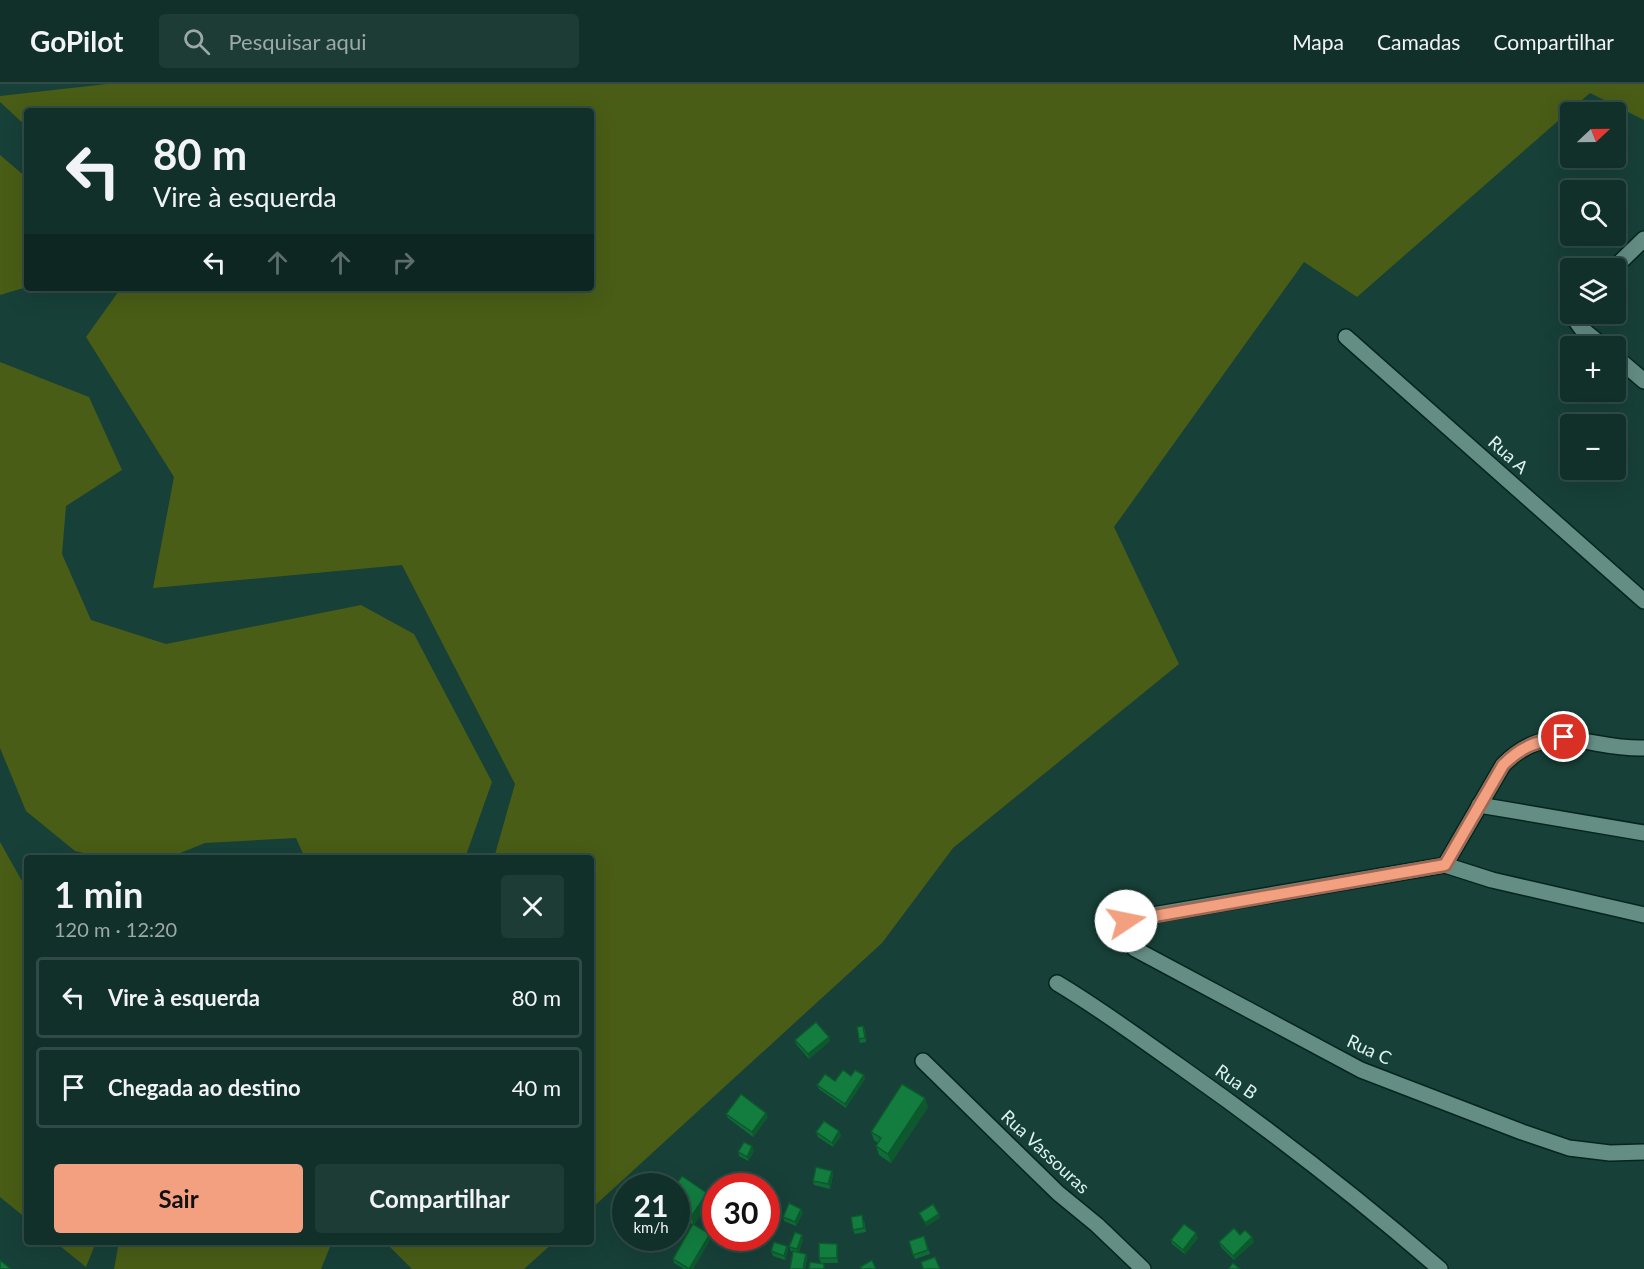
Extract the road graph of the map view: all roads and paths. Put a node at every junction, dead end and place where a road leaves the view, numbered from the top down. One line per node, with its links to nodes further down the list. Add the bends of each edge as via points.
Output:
1 (1644, 239): 2 (street)
2 (1624, 258)
3 (1578, 324): 4 (street)
4 (1591, 336)
5 (1346, 337): 8 (street, Rua A)
6 (1626, 366): 7 (street)
7 (1644, 381)
8 (1644, 601)
9 (1644, 748): 10 (street, via 1564,737 1536,742 1516,752 1503,765)
10 (1479, 805): 11 (street); 12 (street)
11 (1644, 833)
12 (1445, 865): 13 (street, via 1492,880); 16 (street, Rua C, via 1135,918 1126,921 1123,928 1127,943 1135,949 1361,1070 1569,1148)
13 (1644, 915)
14 (1057, 983): 18 (street, Rua B, via 1256,1120)
15 (923, 1061): 17 (street, Rua Vassouras)
16 (1644, 1152)
17 (1143, 1269)
18 (1440, 1269)

